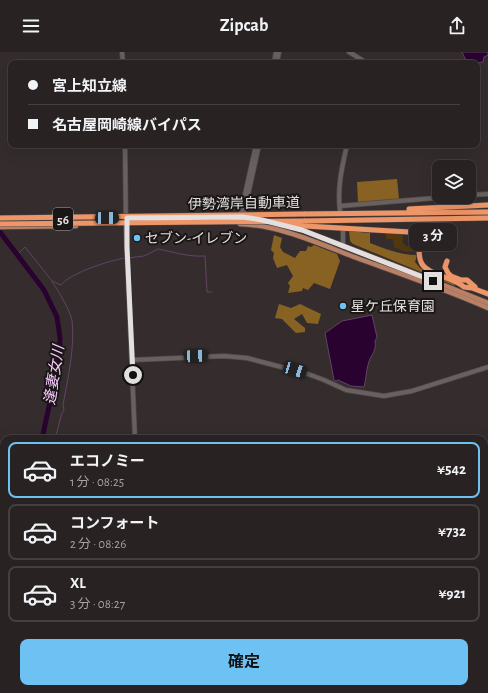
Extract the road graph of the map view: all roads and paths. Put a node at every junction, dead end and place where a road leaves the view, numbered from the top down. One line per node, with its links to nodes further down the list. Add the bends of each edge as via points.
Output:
1 (349, 52): 2 (street)
2 (362, 60)
3 (125, 148): 15 (street)
4 (255, 148): 13 (street)
5 (258, 148): 13 (street)
6 (345, 148): 9 (street, via 339,181 340,208)
7 (488, 194): 8 (street)
8 (476, 195)
9 (432, 199)
10 (488, 205): 12 (highway)
11 (488, 212): 12 (highway, 伊勢湾岸自動車道)
12 (360, 213): 14 (highway, 伊勢湾岸自動車道, bridge)
13 (241, 217): 15 (main road, 56); 19 (street); 23 (main road, 56, via 290,226)
14 (0, 218): 15 (main road, 56)
15 (127, 218): 20 (street)
16 (488, 218): 17 (highway, 伊勢湾岸自動車道)
17 (305, 223): 18 (highway, 伊勢湾岸自動車道, bridge); 25 (highway, via 409,232 418,240 420,260 425,268 464,287)
18 (0, 224)
19 (241, 224): 20 (main road, 56); 27 (main road, 56, via 288,233 322,244)
20 (127, 225): 21 (main road, 56); 28 (street)
21 (0, 227)
22 (343, 232): 23 (street)
23 (343, 247): 26 (main road, 56)
24 (446, 261): 25 (highway, via 445,267 449,275 458,280 467,280)
25 (488, 293)
26 (488, 303)
27 (488, 308)
28 (132, 360): 29 (street, via 224,356 247,358 318,377 346,390 384,396 412,391); 30 (street)
29 (488, 367)
30 (135, 435)

